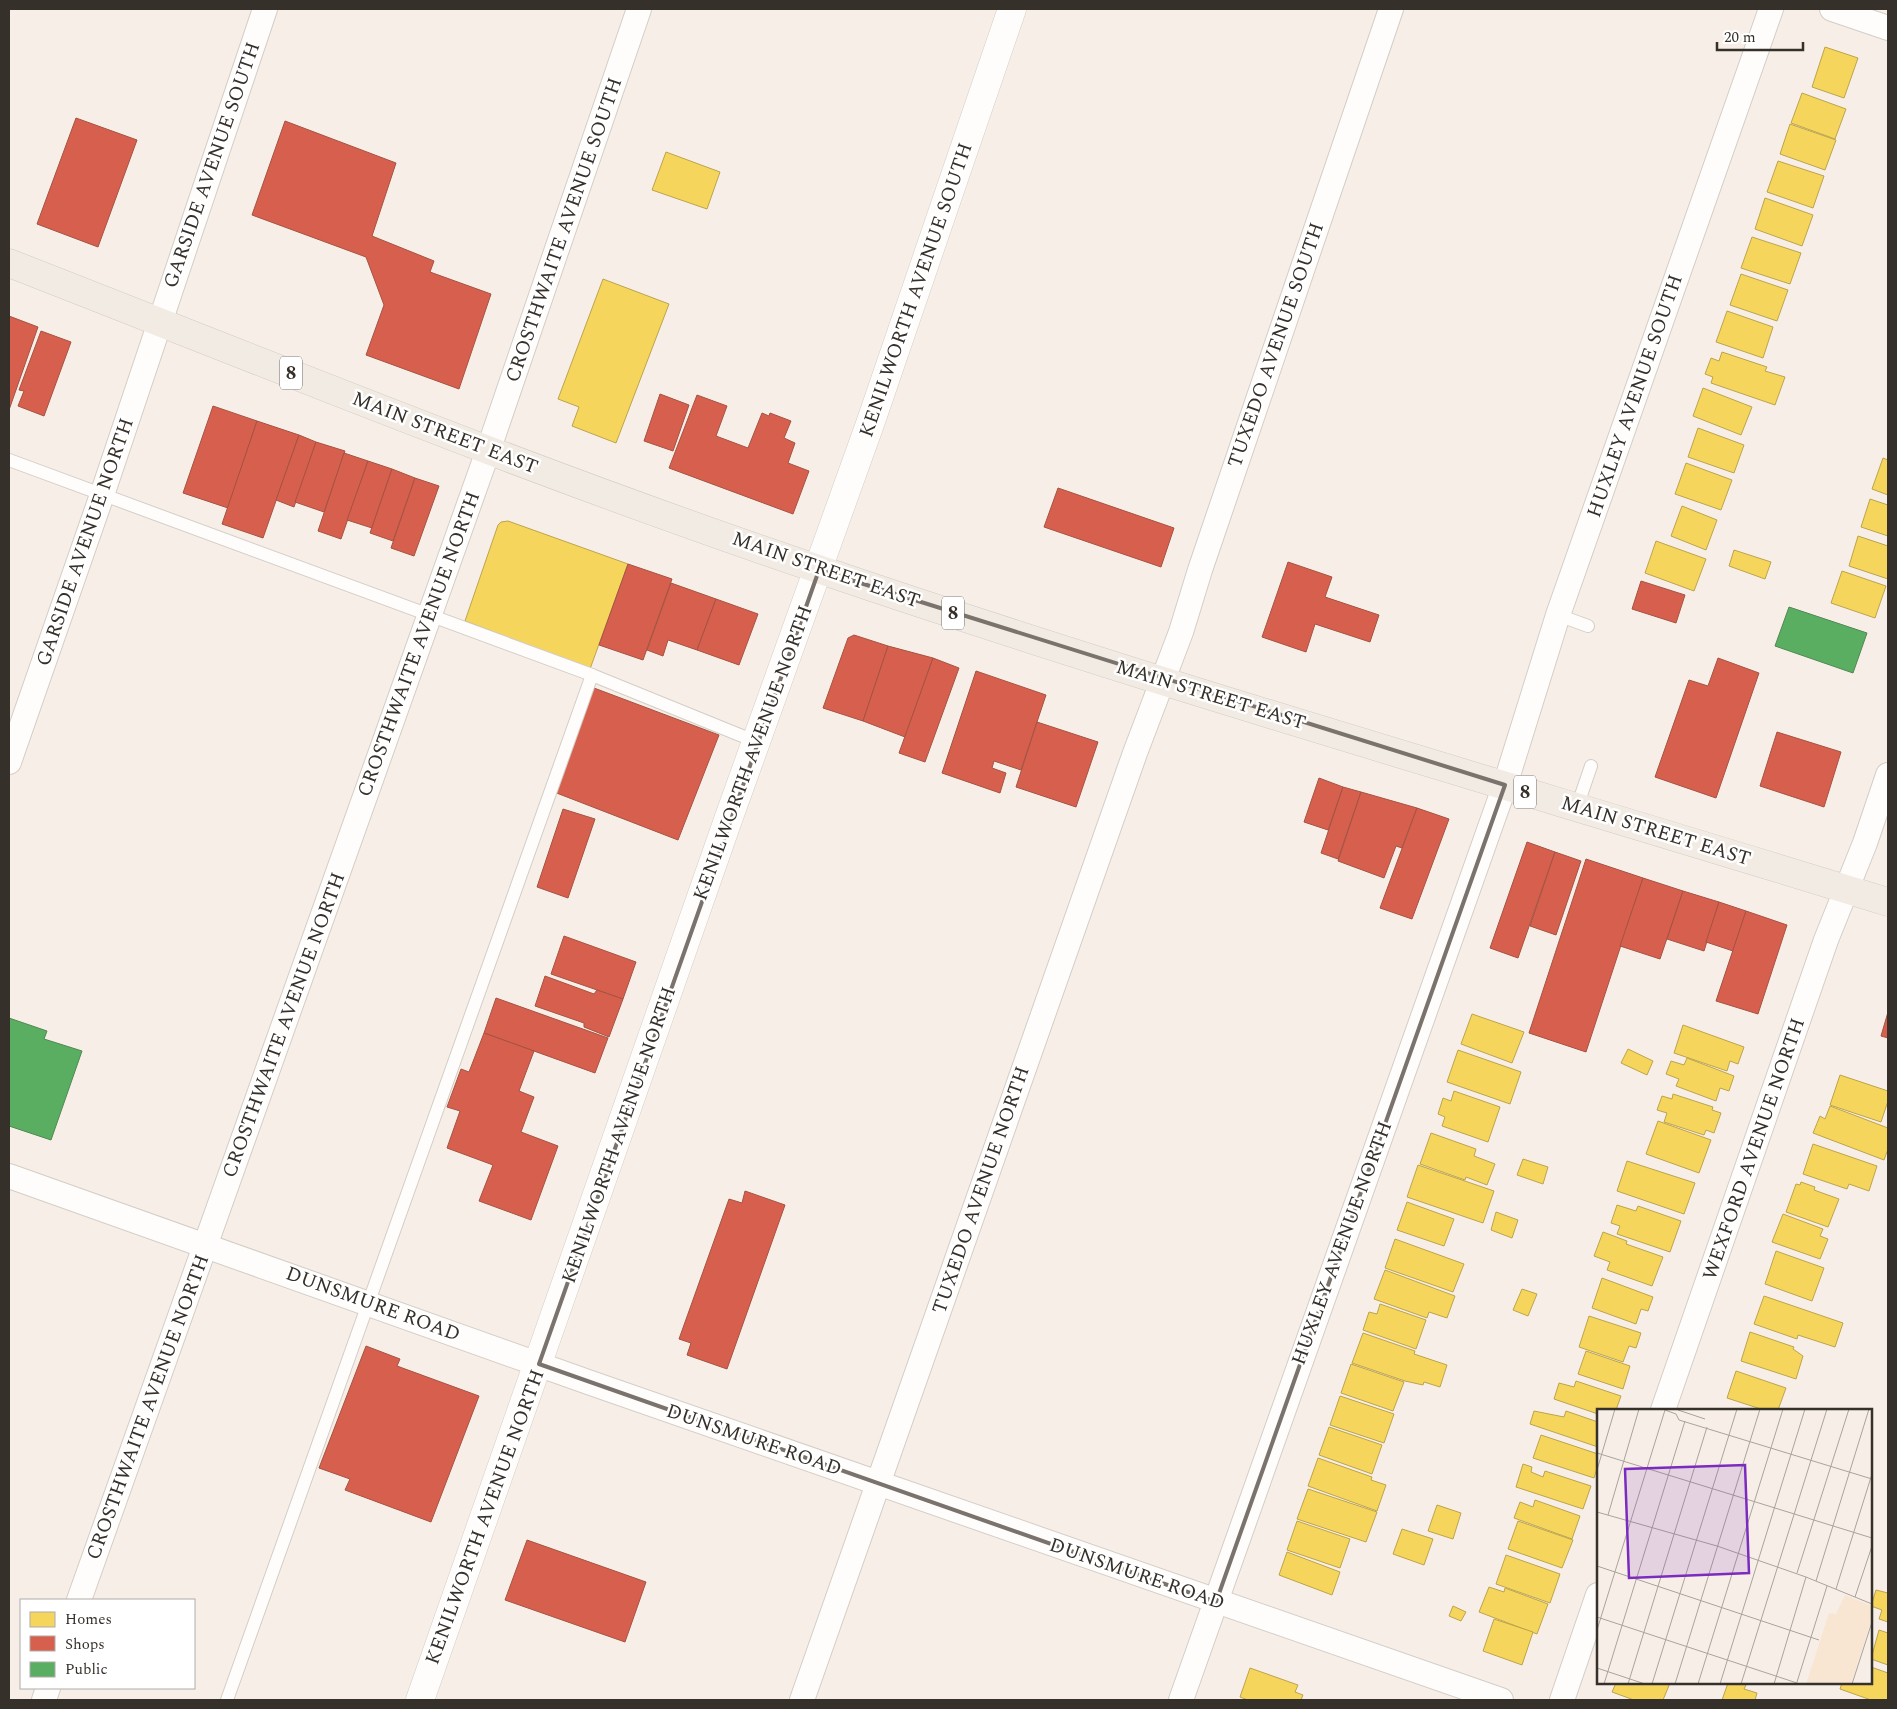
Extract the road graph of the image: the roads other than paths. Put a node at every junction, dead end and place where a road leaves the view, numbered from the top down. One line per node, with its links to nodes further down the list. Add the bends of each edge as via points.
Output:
1 (265, 9): 9 (street, GARSIDE AVENUE SOUTH)
2 (639, 9): 10 (street, CROSTHWAITE AVENUE SOUTH)
3 (1012, 9): 13 (main road, KENILWORTH AVENUE SOUTH)
4 (1391, 9): 18 (street, TUXEDO AVENUE SOUTH)
5 (1771, 9): 14 (street, HUXLEY AVENUE SOUTH)
6 (1832, 9): 7 (street)
7 (1888, 28)
8 (9, 264): 9 (main road, MAIN STREET EAST / 8)
9 (159, 321): 10 (main road, MAIN STREET EAST / 8); 12 (street, GARSIDE AVENUE NORTH)
10 (488, 451): 13 (main road, MAIN STREET EAST / 8); 15 (street, CROSTHWAITE AVENUE NORTH)
11 (9, 460): 12 (lane)
12 (102, 495): 15 (lane); 20 (street, GARSIDE AVENUE NORTH)
13 (819, 570): 18 (main road, MAIN STREET EAST / 8); 19 (main road, KENILWORTH AVENUE NORTH)
14 (1558, 615): 16 (lane); 23 (street, HUXLEY AVENUE SOUTH)
15 (429, 616): 17 (lane); 28 (street, CROSTHWAITE AVENUE NORTH)
16 (1588, 626)
17 (592, 675): 19 (lane); 29 (lane)
18 (1163, 681): 23 (main road, MAIN STREET EAST / 8); 32 (street, TUXEDO AVENUE NORTH)
19 (757, 742): 30 (main road, KENILWORTH AVENUE NORTH)
20 (9, 762)
21 (1591, 766): 24 (lane)
22 (1888, 775): 25 (street, WEXFORD AVENUE NORTH)
23 (1505, 785): 24 (main road, MAIN STREET EAST / 8); 35 (street, HUXLEY AVENUE NORTH)
24 (1577, 807): 25 (main road, MAIN STREET EAST / 8)
25 (1848, 890): 26 (main road, MAIN STREET EAST / 8); 31 (street, WEXFORD AVENUE NORTH, via 1826,940)
26 (1888, 902)
27 (9, 1176): 28 (street, DUNSMURE ROAD)
28 (206, 1244): 29 (street, DUNSMURE ROAD); 34 (street, CROSTHWAITE AVENUE NORTH)
29 (370, 1303): 30 (street, DUNSMURE ROAD); 36 (lane)
30 (539, 1364): 32 (street, DUNSMURE ROAD); 37 (main road, KENILWORTH AVENUE NORTH)
31 (1663, 1409)
32 (878, 1483): 35 (street, DUNSMURE ROAD); 38 (street, TUXEDO AVENUE NORTH)
33 (1597, 1598): 41 (street)
34 (80, 1599)
35 (1216, 1602): 39 (street, HUXLEY AVENUE NORTH); 40 (street, DUNSMURE ROAD)
36 (227, 1700)
37 (420, 1700)
38 (802, 1700)
39 (1181, 1700)
40 (1502, 1700)
41 (1562, 1700)

